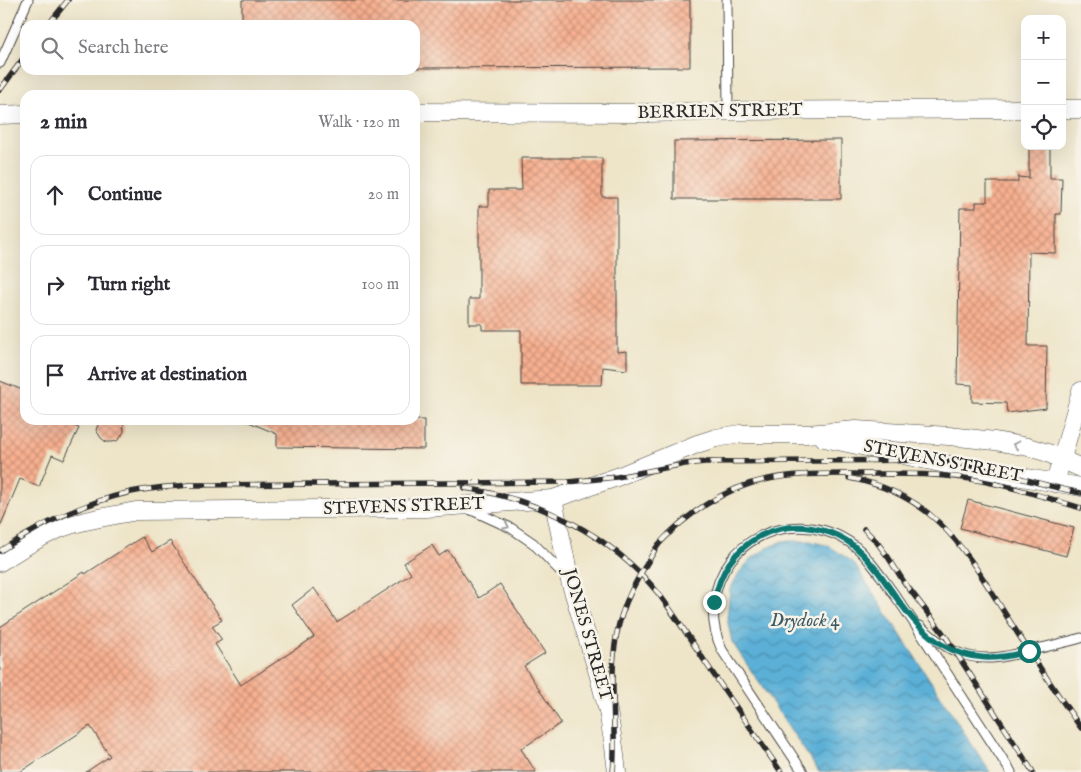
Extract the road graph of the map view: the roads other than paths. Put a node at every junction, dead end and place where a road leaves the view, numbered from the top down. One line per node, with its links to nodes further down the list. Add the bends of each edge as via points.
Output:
1 (28, 0): 3 (lane)
2 (728, 0): 7 (lane)
3 (0, 63)
4 (1066, 109): 5 (street)
5 (1081, 109)
6 (1021, 110): 7 (street, BERRIEN STREET)
7 (728, 111): 8 (street, BERRIEN STREET)
8 (420, 112)
9 (20, 114): 10 (street)
10 (0, 115)
11 (1081, 391): 13 (street)
12 (806, 434): 13 (street, STEVENS STREET, one-way to 12, via 1020,446 949,436 856,430); 15 (street, STEVENS STREET, via 950,465); 17 (street, STEVENS STREET, via 740,434 716,438)
13 (1062, 459): 14 (street, STEVENS STREET); 15 (street)
14 (1081, 468)
15 (1056, 483): 16 (street, STEVENS STREET)
16 (1081, 487)
17 (553, 499): 18 (street, STEVENS STREET); 20 (street, JONES STREET)
18 (462, 506): 19 (street, STEVENS STREET, via 136,511 64,527 24,546); 20 (lane, one-way to 20, via 511,528 533,543)
19 (0, 562)
20 (570, 581): 23 (street, JONES STREET, via 608,710)
21 (905, 610): 22 (lane, via 940,643 973,656 1012,656); 24 (lane, via 857,548 824,530 793,526 764,534 746,544 726,568 714,602 716,637); 25 (lane)
22 (1081, 638)
23 (617, 772)
24 (803, 772)
25 (1011, 772)

